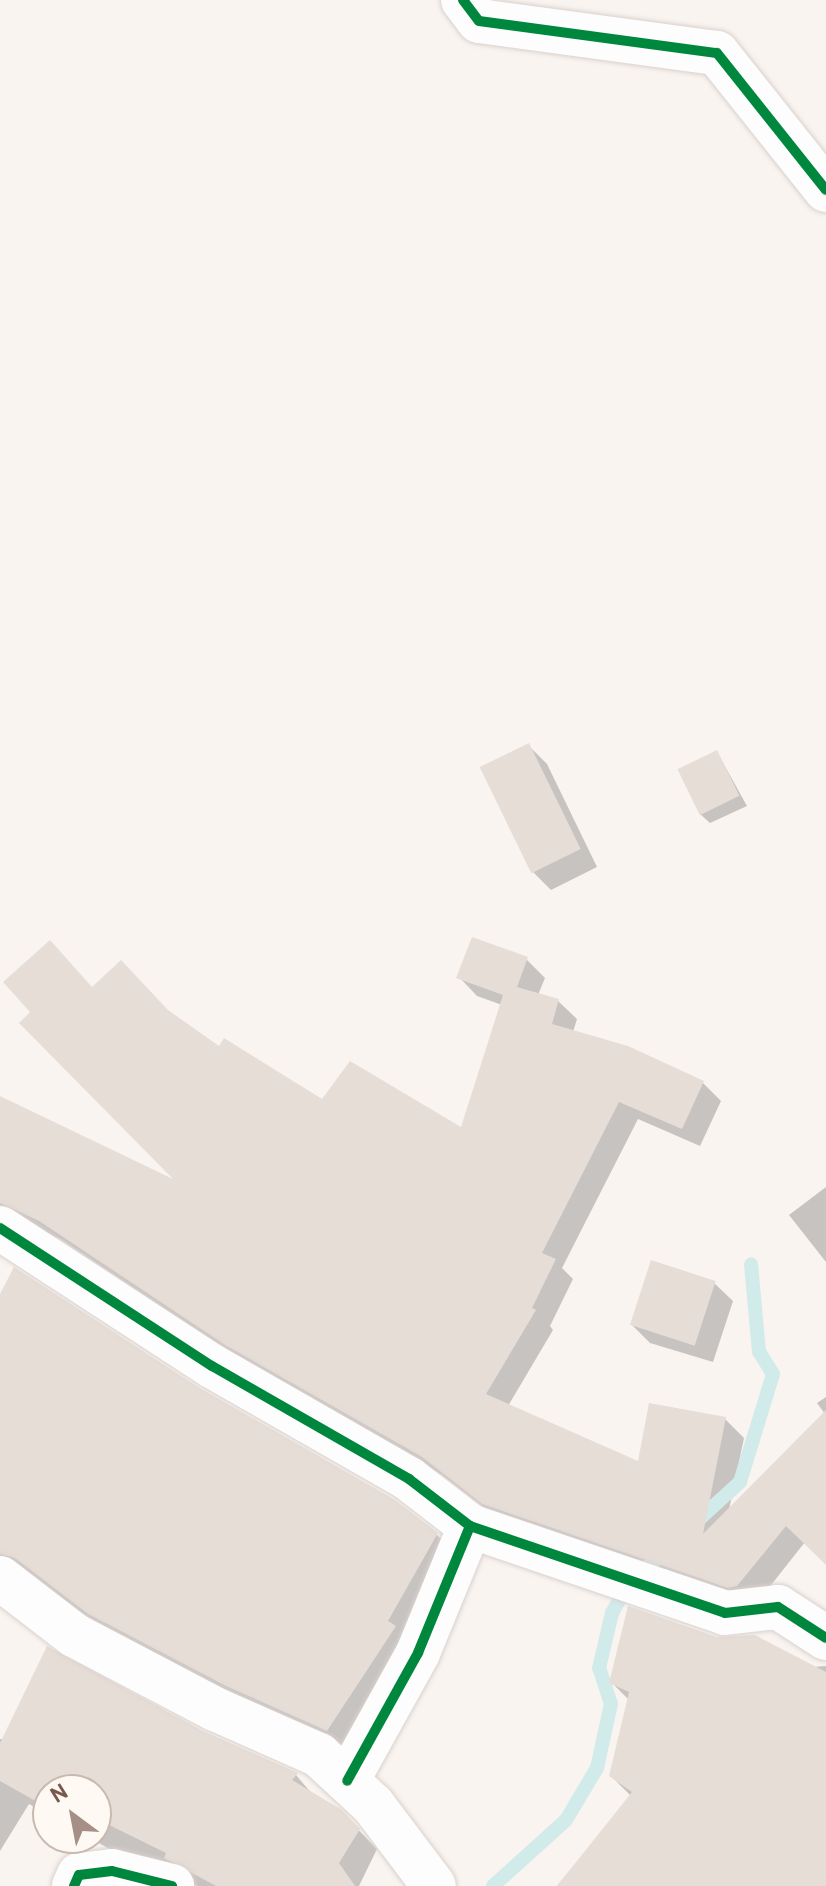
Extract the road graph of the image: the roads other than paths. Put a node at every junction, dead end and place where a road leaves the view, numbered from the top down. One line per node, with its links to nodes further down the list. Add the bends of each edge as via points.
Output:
1 (463, 0): 2 (street, via 479,21 717,53)
2 (826, 190)
3 (0, 1228): 4 (street, via 212,1366 409,1479)
4 (470, 1526): 6 (street, via 725,1613 778,1607); 7 (street, via 418,1653)
5 (0, 1578): 7 (street, via 74,1635 215,1709 319,1755)
6 (826, 1638)
7 (347, 1781): 10 (street, via 373,1805)
8 (74, 1886): 9 (street, via 79,1875 112,1871)
9 (172, 1886)
10 (434, 1886)

